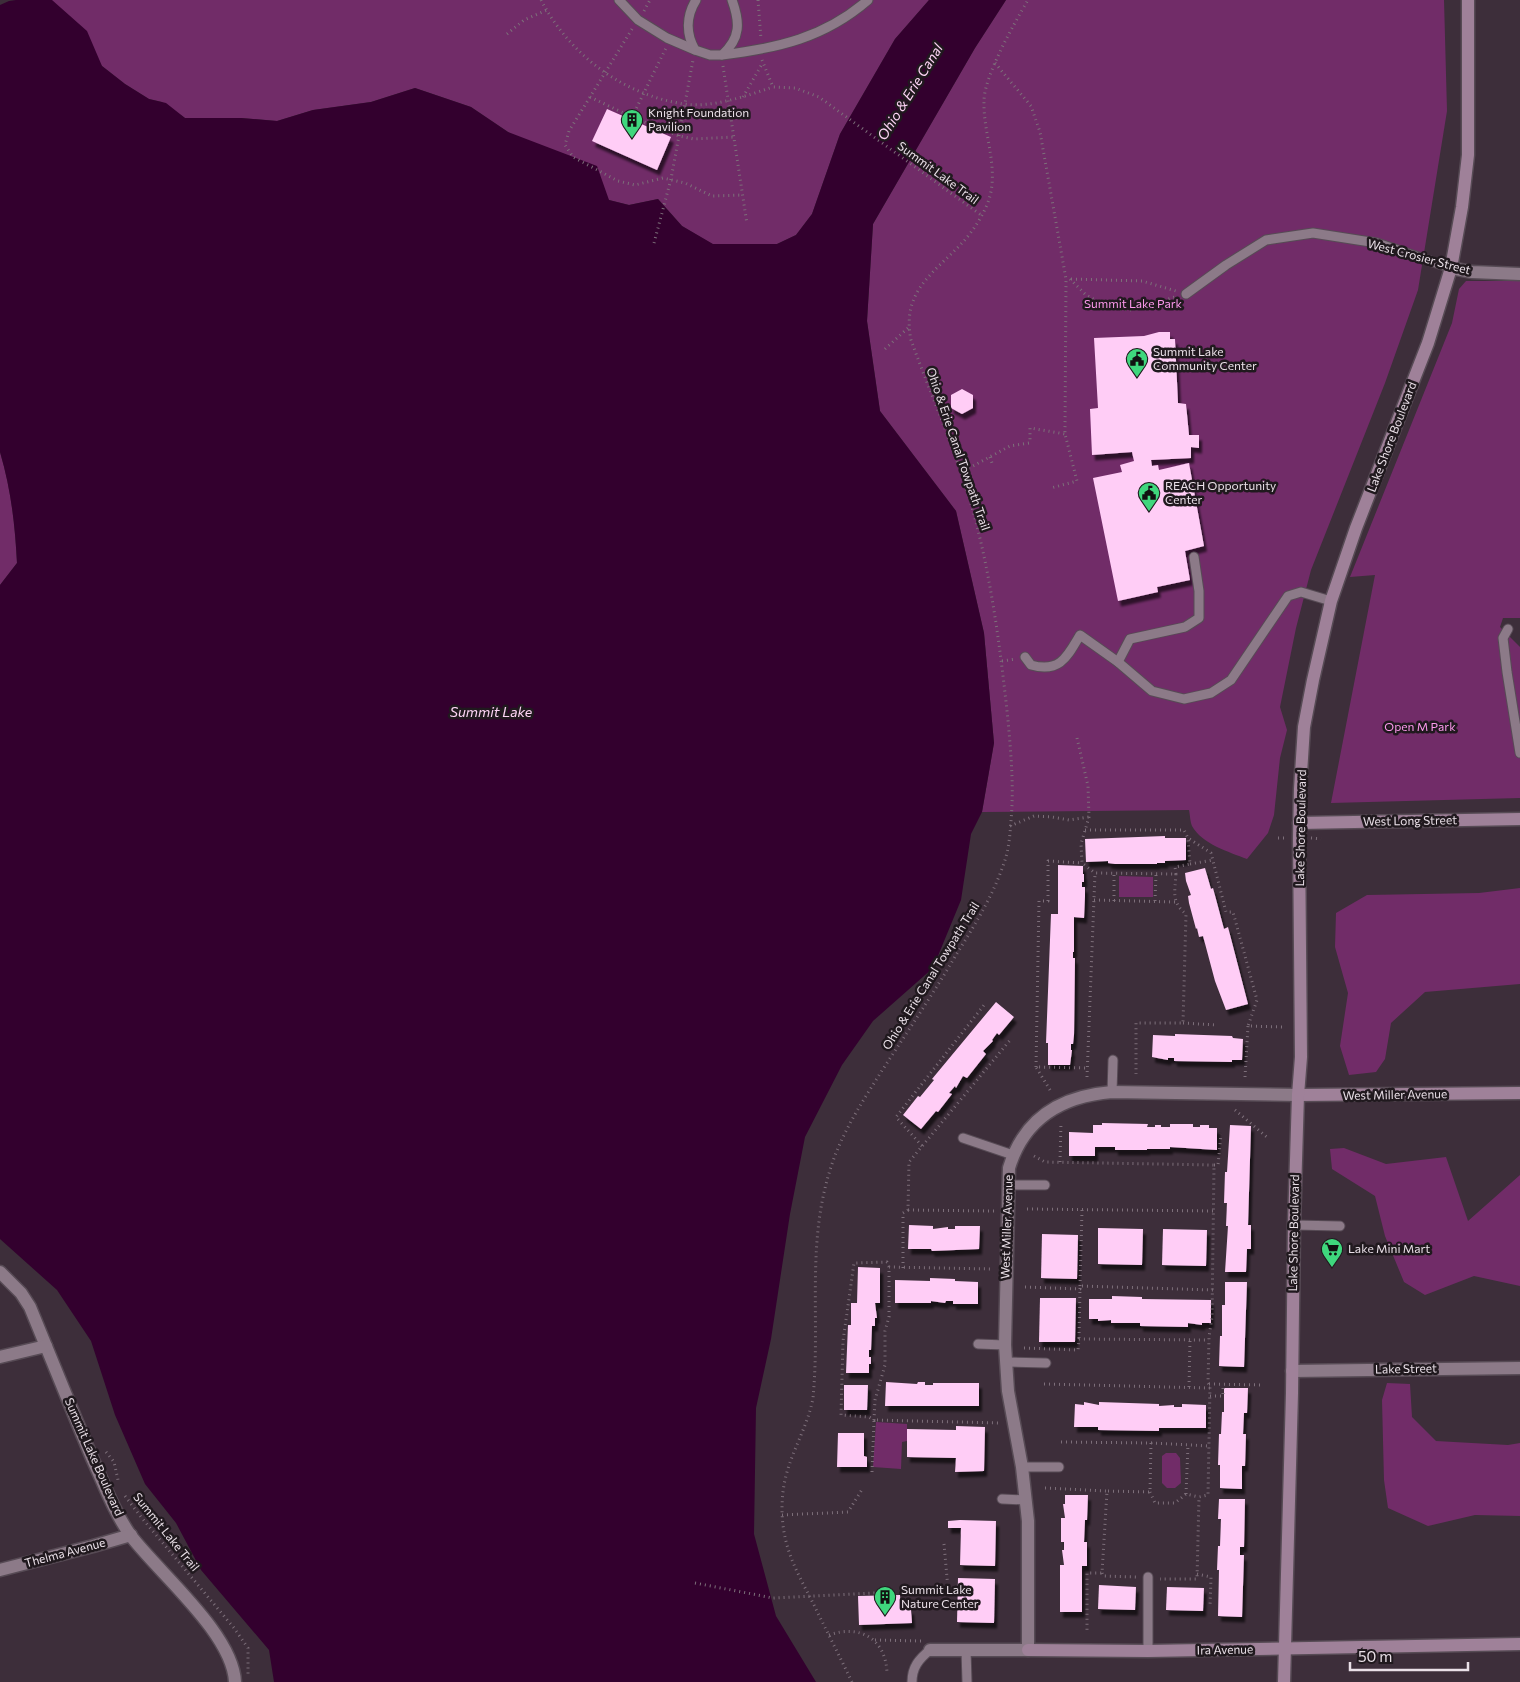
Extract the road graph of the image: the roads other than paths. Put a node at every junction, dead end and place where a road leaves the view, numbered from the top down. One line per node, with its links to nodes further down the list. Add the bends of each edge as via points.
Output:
1 (619, 0): 6 (lane, via 638,20 670,40)
2 (696, 0): 6 (lane, via 690,9 688,27)
3 (732, 0): 7 (lane, via 738,16 737,31 730,47)
4 (868, 0): 7 (lane, via 840,21 804,39 762,50)
5 (1468, 0): 8 (main road, Lake Shore Boulevard, via 1468,155)
6 (695, 50): 7 (lane)
7 (722, 55)
8 (1451, 268): 9 (street, West Crosier Street); 10 (lane, West Crosier Street, via 1377,243 1313,234 1266,240); 12 (main road, Lake Shore Boulevard, via 1428,344 1356,528)
9 (1520, 274)
10 (1186, 294)
11 (1194, 557): 15 (lane, via 1199,618 1185,627 1130,639)
12 (1332, 602): 15 (lane, via 1301,592 1288,596 1230,680 1211,693 1184,699 1152,691); 18 (main road, Lake Shore Boulevard, via 1304,728)
13 (1508, 629): 16 (lane, via 1503,638 1506,672)
14 (1025, 657): 15 (lane, via 1031,665 1051,667 1062,662 1080,635)
15 (1118, 662)
16 (1520, 753)
17 (1520, 819): 18 (main road, West Long Street)
18 (1299, 823): 22 (main road, Lake Shore Boulevard, via 1301,1057)
19 (1113, 1060): 20 (lane)
20 (1112, 1092): 22 (street, West Miller Avenue); 24 (street, West Miller Avenue, via 1076,1099 1050,1111 1023,1137)
21 (1520, 1093): 22 (main road, West Miller Avenue)
22 (1298, 1095): 27 (main road, Lake Shore Boulevard)
23 (963, 1138): 24 (lane)
24 (1013, 1155): 25 (street, West Miller Avenue)
25 (1009, 1185): 26 (lane); 31 (street, West Miller Avenue)
26 (1045, 1185)
27 (1294, 1225): 28 (lane); 37 (main road, Lake Shore Boulevard)
28 (1340, 1226)
29 (0, 1272): 32 (street, Summit Lake Boulevard, via 30,1307)
30 (978, 1344): 31 (lane)
31 (1005, 1344): 34 (street, West Miller Avenue)
32 (46, 1346): 33 (street); 42 (street, Summit Lake Boulevard, via 109,1495)
33 (0, 1357)
34 (1007, 1362): 35 (lane); 38 (street, West Miller Avenue, via 1008,1391)
35 (1046, 1363)
36 (1520, 1368): 37 (street, Lake Street)
37 (1292, 1371): 47 (main road, Lake Shore Boulevard)
38 (1022, 1467): 39 (lane); 41 (street, West Miller Avenue)
39 (1060, 1467)
40 (1002, 1499): 41 (lane)
41 (1025, 1500): 49 (street, West Miller Avenue, via 1028,1521)
42 (131, 1535): 43 (street, Thelma Avenue); 51 (street, Summit Lake Boulevard, via 224,1646 234,1670)
43 (0, 1570)
44 (1148, 1577): 50 (lane)
45 (1520, 1644): 47 (main road, Ira Avenue)
46 (930, 1646): 48 (street, Ira Avenue); 52 (lane, via 915,1665)
47 (1285, 1648): 50 (main road, Ira Avenue); 54 (main road, Lake Shore Boulevard)
48 (966, 1650): 49 (street, Ira Avenue); 53 (lane)
49 (1028, 1650): 50 (main road, Ira Avenue)
50 (1148, 1651)
51 (235, 1682)
52 (912, 1682)
53 (967, 1682)
54 (1284, 1682)

